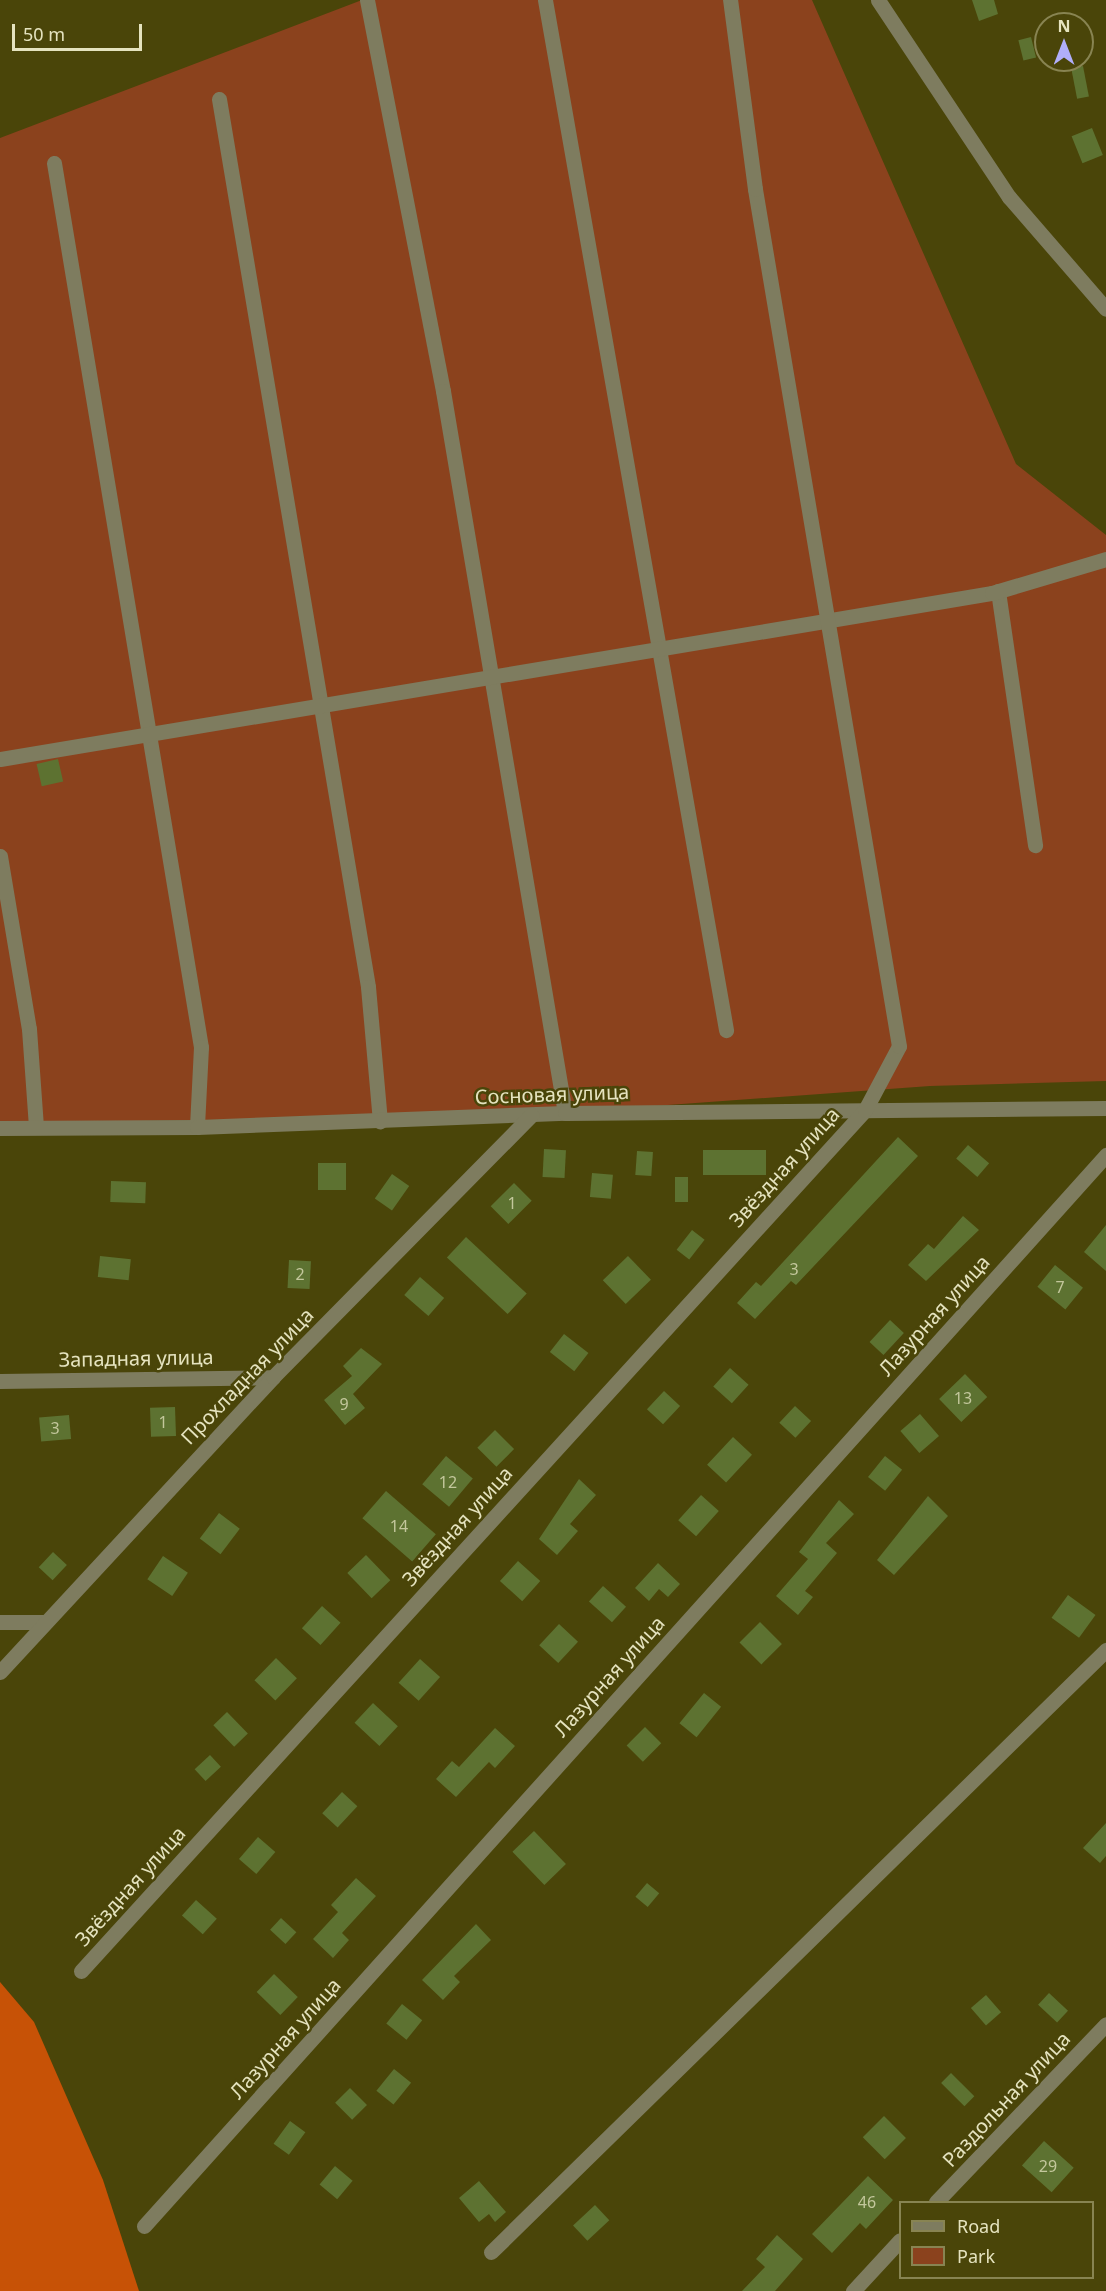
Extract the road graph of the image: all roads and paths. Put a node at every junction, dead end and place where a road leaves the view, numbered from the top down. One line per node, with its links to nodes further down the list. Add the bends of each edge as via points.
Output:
1 (368, 0): 12 (street, via 396,133)
2 (545, 0): 11 (street)
3 (730, 0): 10 (street, Звёздная улица, via 755,189)
4 (878, 0): 7 (street, via 1009,197)
5 (219, 99): 13 (street)
6 (54, 163): 14 (street)
7 (1106, 309)
8 (1106, 559): 9 (street)
9 (998, 591): 10 (street); 16 (street)
10 (831, 621): 11 (street); 20 (street, Звёздная улица, via 899,1046)
11 (662, 649): 12 (street); 18 (street)
12 (490, 678): 13 (street); 21 (street)
13 (321, 706): 14 (street); 23 (street, via 368,987)
14 (150, 734): 15 (street); 25 (street, via 201,1047)
15 (0, 759)
16 (1035, 845)
17 (0, 856): 24 (street, via 29,1029)
18 (726, 1030)
19 (1106, 1108): 20 (street, Сосновая улица)
20 (865, 1110): 21 (street, Сосновая улица); 34 (street, Звёздная улица)
21 (565, 1113): 22 (street, Сосновая улица)
22 (531, 1115): 23 (street, Сосновая улица); 28 (street, Прохладная улица)
23 (380, 1120): 25 (street, Сосновая улица)
24 (36, 1127): 25 (street, Сосновая улица); 26 (street, Сосновая улица)
25 (197, 1127)
26 (0, 1128)
27 (1106, 1155): 37 (street, Лазурная улица)
28 (273, 1377): 29 (street, Западная улица); 30 (street, Прохладная улица)
29 (0, 1381)
30 (45, 1622): 31 (street); 33 (street, Прохладная улица)
31 (0, 1623)
32 (1106, 1650): 39 (street)
33 (0, 1672)
34 (81, 1971)
35 (1106, 2024): 36 (street, Раздольная улица)
36 (937, 2201)
37 (144, 2226)
38 (899, 2241): 40 (street)
39 (491, 2252)
40 (853, 2291)

